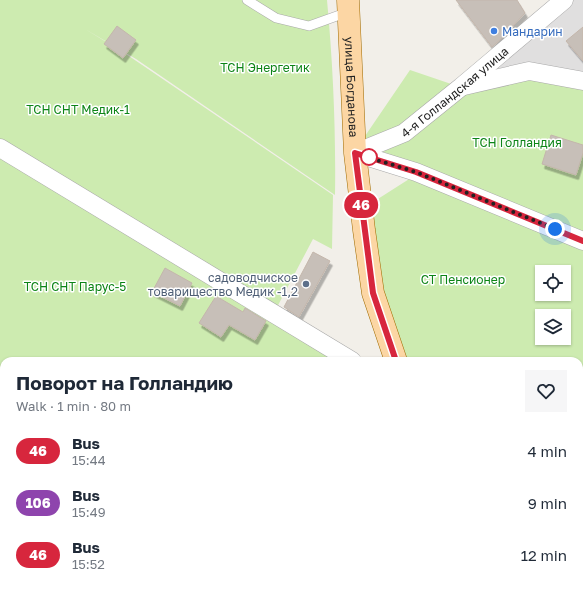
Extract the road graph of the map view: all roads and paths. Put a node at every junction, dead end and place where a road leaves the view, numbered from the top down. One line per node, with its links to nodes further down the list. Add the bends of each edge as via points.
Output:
1 (247, 0): 3 (lane, via 276,18 309,26)
2 (564, 0): 4 (street, 4-я Голландская улица)
3 (348, 6): 8 (main road, улица Богданова)
4 (548, 7): 6 (street, 4-я Голландская улица)
5 (583, 82): 6 (street, via 529,71)
6 (461, 87): 8 (street, 4-я Голландская улица, via 404,133)
7 (0, 148): 10 (street)
8 (355, 153): 9 (street, via 416,172); 11 (main road, улица Богданова, via 373,293)
9 (583, 241)
10 (345, 357)
11 (395, 357)

